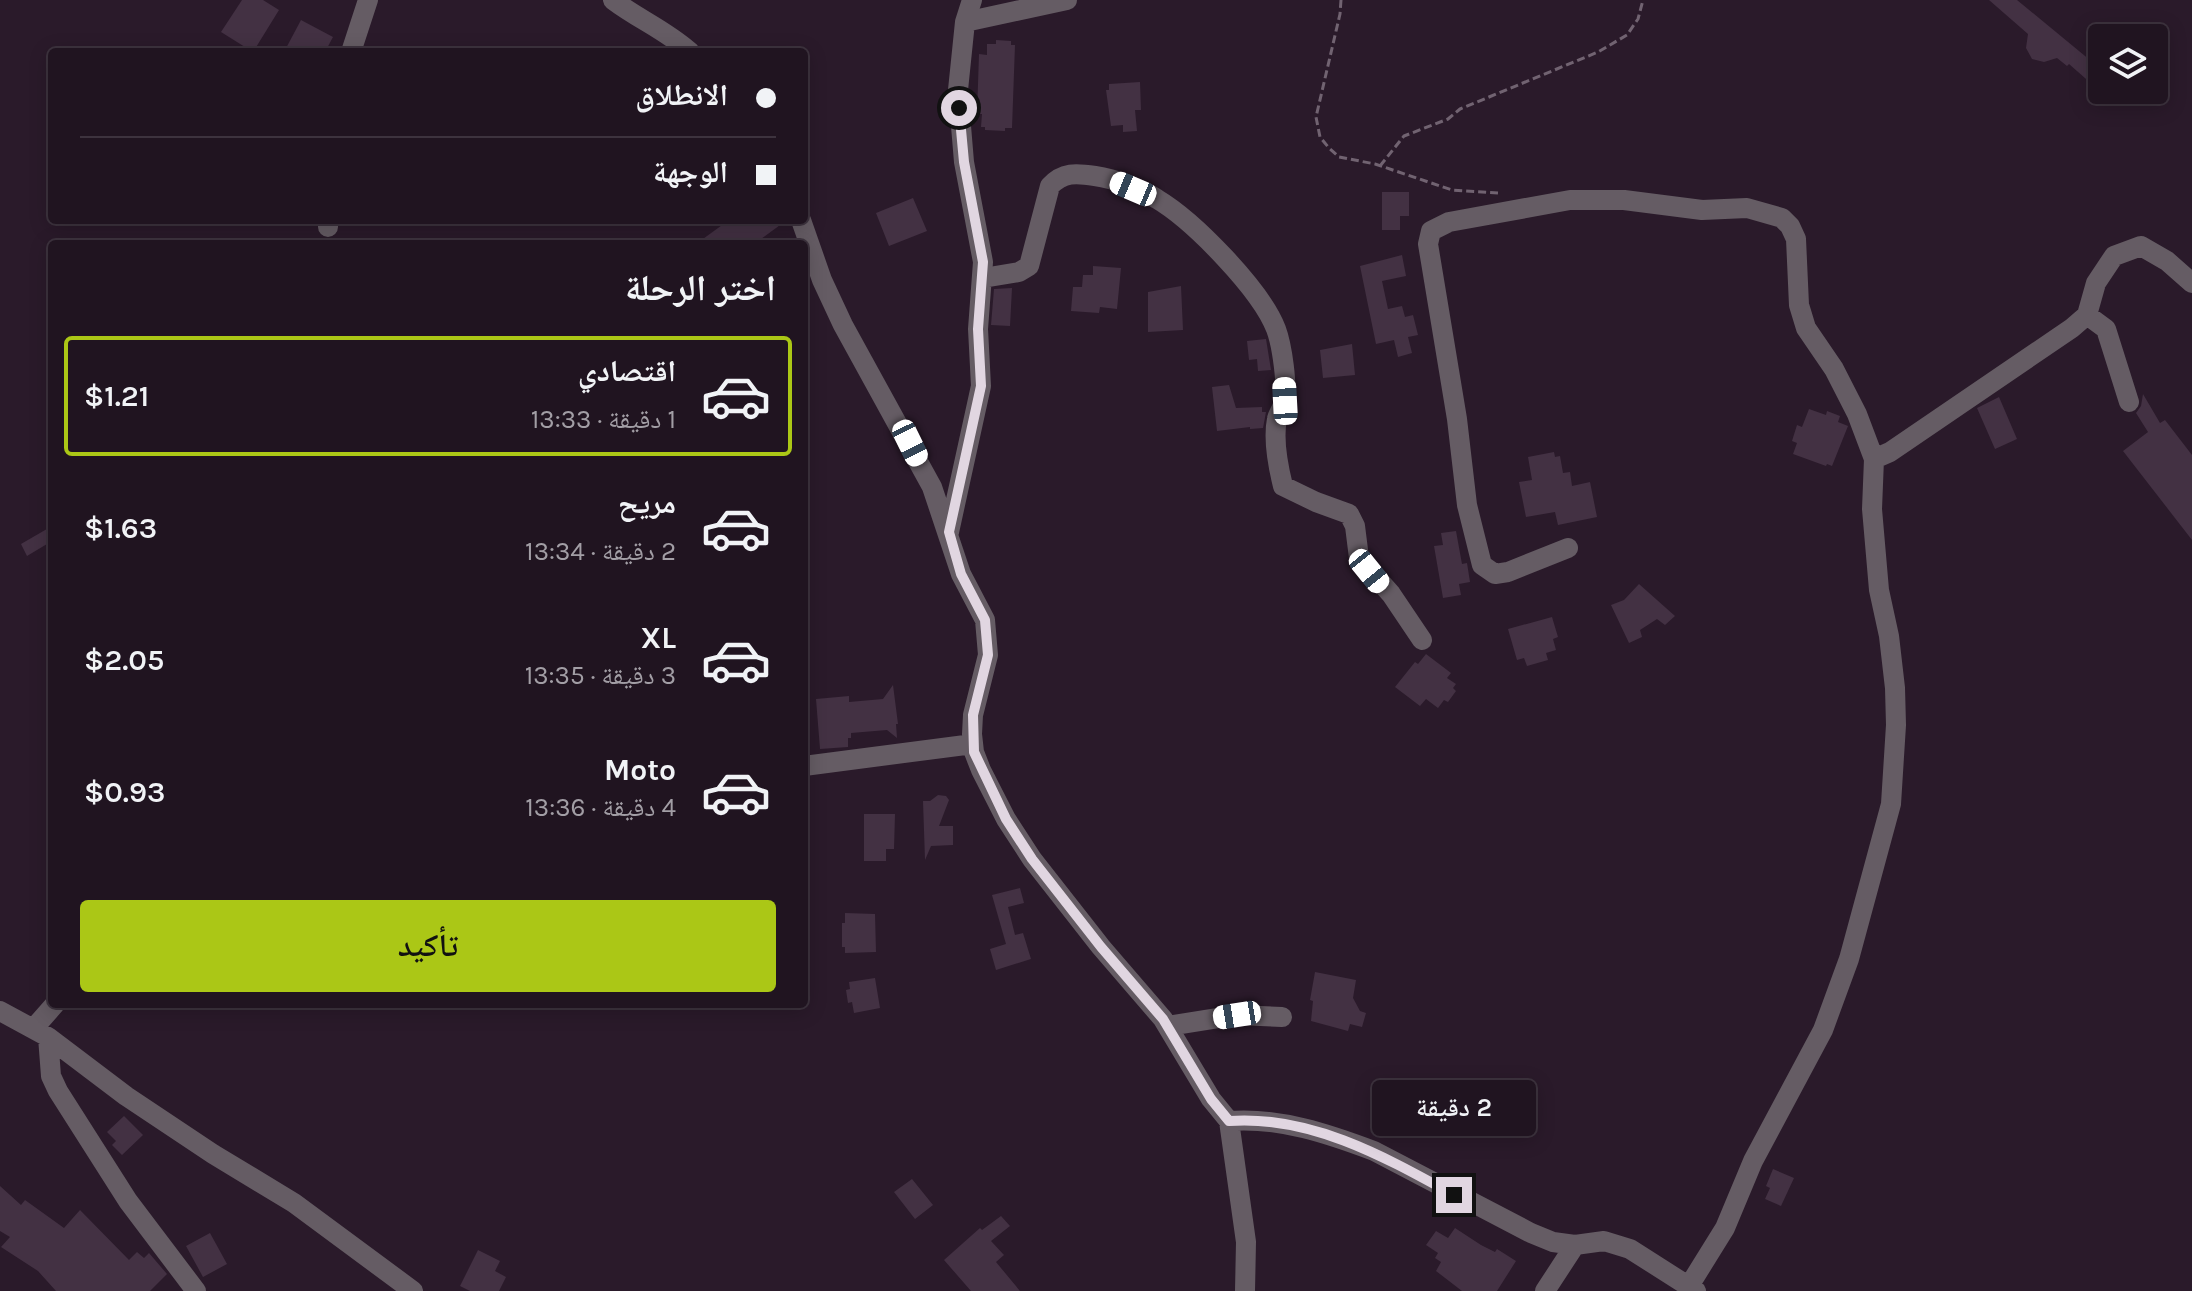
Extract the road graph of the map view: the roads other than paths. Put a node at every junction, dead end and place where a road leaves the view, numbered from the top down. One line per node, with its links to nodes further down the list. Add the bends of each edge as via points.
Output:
1 (368, 0): 6 (street)
2 (613, 0): 7 (street)
3 (972, 0): 5 (street)
4 (1067, 0): 5 (street)
5 (965, 22): 9 (street, via 959,127)
6 (352, 48)
7 (686, 48)
8 (802, 224): 14 (street, via 827,292 910,443)
9 (983, 278): 14 (street, via 978,329 981,386); 16 (street, via 1029,266 1050,186 1059,176 1109,178 1158,199 1192,227 1242,277 1277,331 1285,401 1277,418 1283,486 1349,514 1359,558)
10 (2192, 283): 11 (street, via 2141,246 2114,256 2096,283)
11 (2087, 315): 12 (street, via 2106,329); 13 (street)
12 (2129, 402)
13 (1874, 459): 15 (street, via 1834,369 1806,328 1799,305 1796,239 1782,218 1747,208 1702,210 1624,200 1570,200 1449,222 1431,231 1428,244 1467,505 1482,565 1495,574 1508,572); 26 (street, via 1879,590 1895,688 1891,804 1849,959 1823,1030)
14 (949, 532): 17 (street, via 961,574 985,620 988,655 973,715)
15 (1568, 548)
16 (1422, 640)
17 (973, 744): 18 (street); 22 (street, via 1006,819 1032,859)
18 (808, 765)
19 (53, 1008): 23 (street)
20 (0, 1011): 23 (street)
21 (1282, 1017): 22 (street, via 1237,1015)
22 (1168, 1026): 24 (street)
23 (41, 1033): 27 (street, via 58,1091 128,1201); 28 (street, via 126,1096 294,1203)
24 (1229, 1121): 25 (street, via 1272,1121 1353,1143 1531,1233); 29 (street, via 1246,1242)
25 (1575, 1245): 26 (street, via 1604,1241 1630,1249); 30 (street)
26 (1692, 1288)
27 (196, 1291)
28 (413, 1291)
29 (1245, 1291)
30 (1545, 1291)

